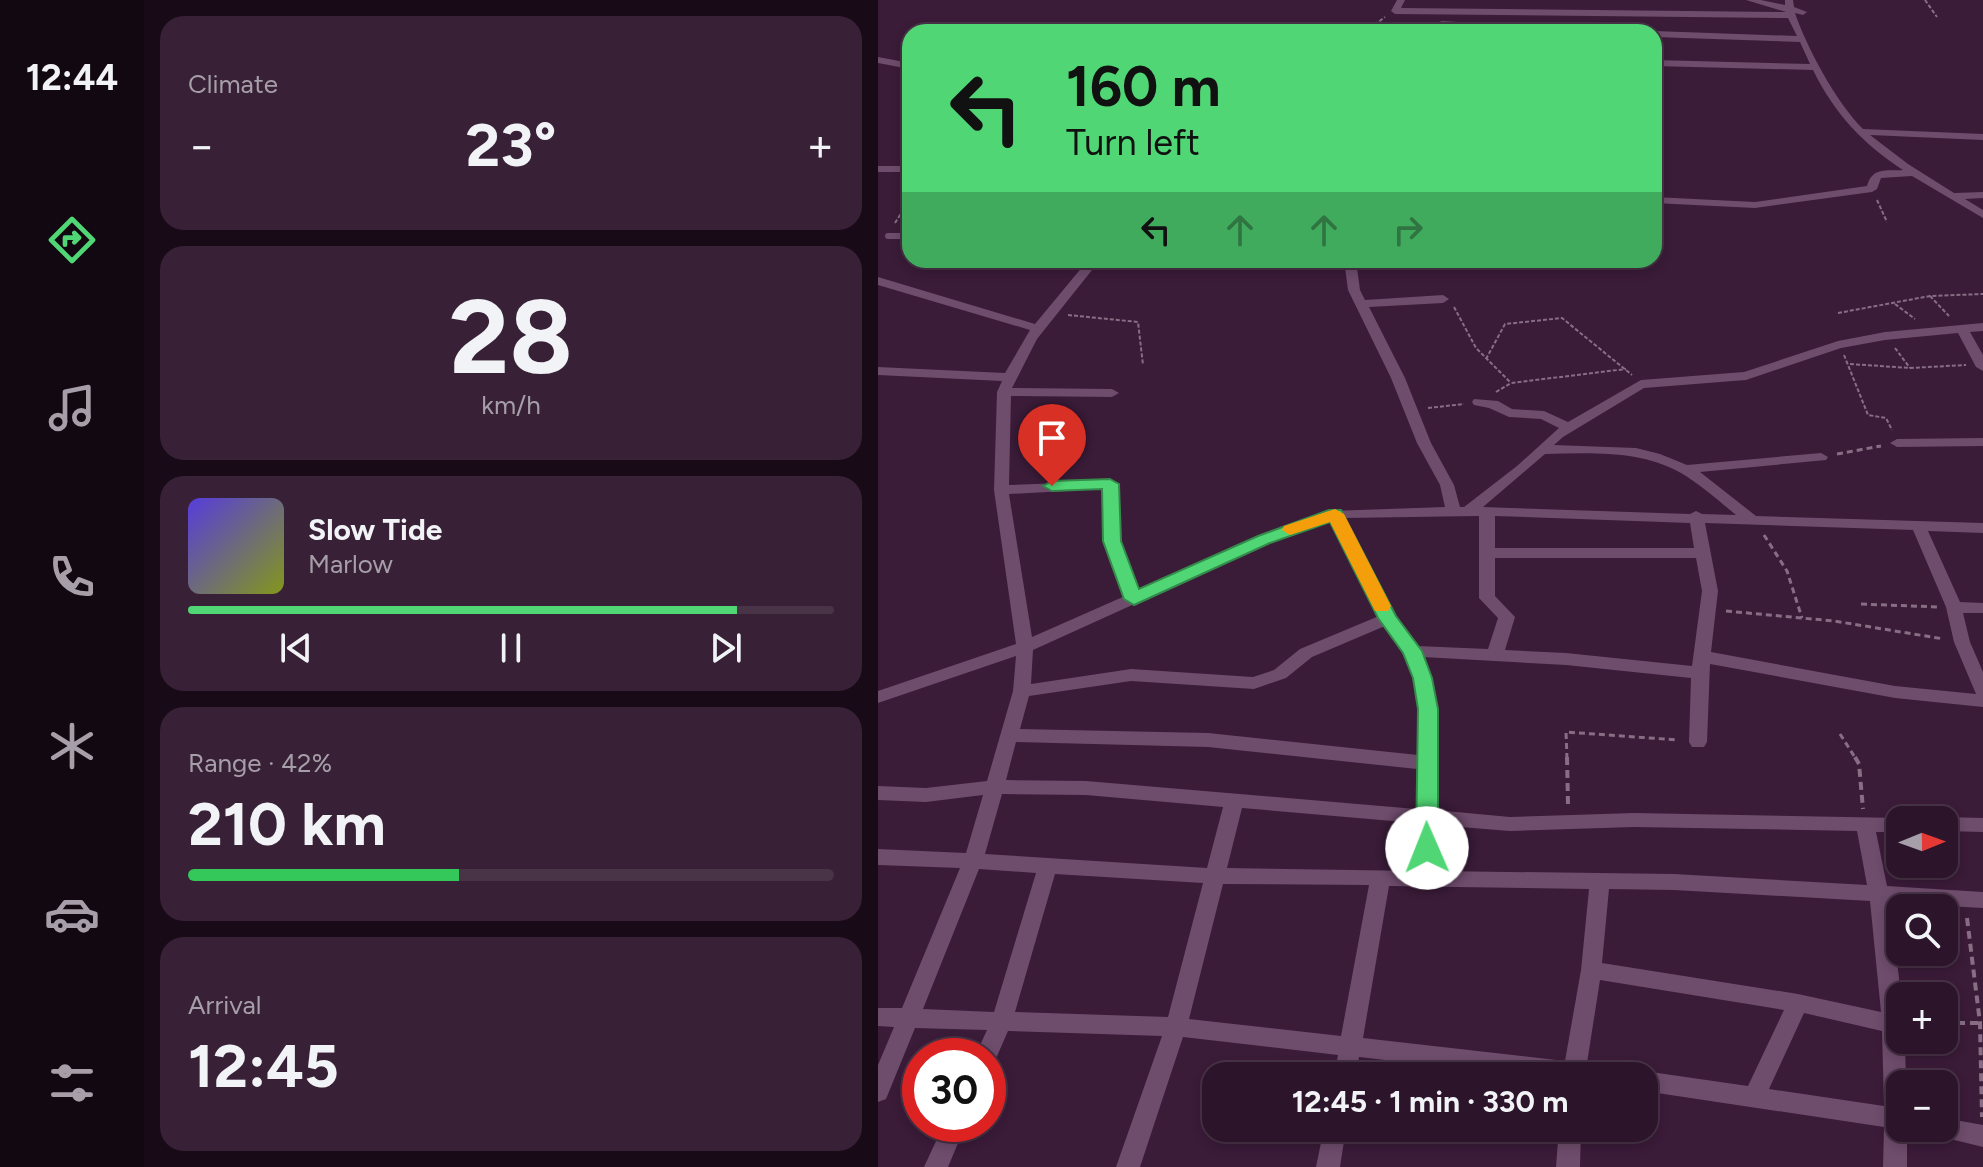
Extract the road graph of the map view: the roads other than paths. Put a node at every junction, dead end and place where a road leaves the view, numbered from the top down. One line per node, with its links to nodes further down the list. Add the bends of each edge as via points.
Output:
1 (1401, 0): 9 (street, via 1395,11)
2 (1453, 0): 9 (street)
3 (1514, 0): 10 (street)
4 (1600, 0): 11 (street)
5 (1750, 0): 8 (street)
6 (1769, 0): 8 (street)
7 (1802, 6): 8 (street); 15 (street)
8 (1789, 7): 11 (street); 15 (street)
9 (1448, 12): 10 (street); 12 (street)
10 (1512, 13): 11 (street); 13 (street)
11 (1597, 15)
12 (1441, 24)
13 (1510, 24)
14 (1662, 34): 15 (street)
15 (1804, 39): 19 (street)
16 (878, 60): 18 (street)
17 (1662, 63): 19 (street)
18 (902, 64)
19 (1816, 67): 20 (street)
20 (1860, 132): 21 (street); 24 (street)
21 (1983, 137)
22 (902, 170): 23 (street)
23 (880, 171)
24 (1919, 173): 26 (street); 27 (street, via 1879,175 1872,189 1755,205)
25 (1983, 195): 26 (street)
26 (1954, 196): 28 (street)
27 (1662, 200)
28 (1983, 215)
29 (888, 236): 30 (lane)
30 (902, 236)
31 (1090, 268): 37 (street)
32 (1351, 268): 35 (street)
33 (878, 281): 37 (street)
34 (1443, 299): 35 (street)
35 (1361, 304): 51 (street)
36 (1983, 327): 38 (street)
37 (1036, 328): 41 (street)
38 (1961, 328): 39 (street); 44 (street, via 1838,345 1746,376 1641,384)
39 (1982, 366)
40 (878, 371): 41 (street)
41 (1006, 384): 42 (street); 50 (street)
42 (1112, 393)
43 (1479, 402): 44 (street, via 1509,413 1544,415)
44 (1568, 427): 47 (street)
45 (1897, 443): 46 (street)
46 (1982, 443)
47 (1543, 450): 49 (street, via 1613,450); 51 (street)
48 (1821, 457): 49 (street)
49 (1686, 469): 55 (street)
50 (1001, 490): 60 (street, via 1110,484 1112,541); 64 (street)
51 (1461, 511): 52 (street); 53 (street)
52 (1487, 512): 54 (street); 58 (street)
53 (1335, 514): 60 (street); 63 (street)
54 (1696, 516): 55 (street); 59 (street)
55 (1752, 520): 56 (street)
56 (1919, 527): 57 (street); 61 (street)
57 (1983, 528)
58 (1486, 553): 59 (street); 66 (street, via 1487,598 1507,617)
59 (1701, 553): 67 (street, via 1710,591)
60 (1134, 599): 64 (street)
61 (1954, 607): 62 (street); 69 (street)
62 (1983, 608)
63 (1388, 618): 65 (street); 68 (street, via 1306,653 1280,674 1254,683 1131,675)
64 (1025, 647): 68 (street); 70 (street)
65 (1412, 651): 66 (street); 74 (street, via 1428,709)
66 (1495, 654): 67 (street)
67 (1702, 665): 71 (street); 73 (street)
68 (1022, 691): 72 (street)
69 (1983, 692)
70 (878, 697)
71 (1983, 701)
72 (1009, 735): 74 (street, via 1208,740); 75 (street)
73 (1698, 742)
74 (1428, 763): 78 (street)
75 (995, 787): 76 (street, via 926,795); 77 (street, via 1086,788); 84 (street)
76 (878, 793)
77 (1234, 802): 78 (street); 86 (street)
78 (1425, 818): 82 (street); 88 (street)
79 (1958, 824): 81 (street)
80 (1886, 825): 82 (street)
81 (1983, 825)
82 (1865, 826): 90 (street)
83 (878, 857): 84 (street)
84 (974, 858): 85 (street); 96 (street)
85 (1048, 864): 86 (street); 97 (street)
86 (1215, 876): 87 (street); 99 (street)
87 (1380, 878): 88 (street); 101 (street)
88 (1428, 879): 89 (street)
89 (1600, 880): 90 (street); 92 (street)
90 (1881, 894): 91 (street); 93 (street)
91 (1974, 899)
92 (1591, 970): 94 (street); 104 (street)
93 (1888, 982)
94 (1798, 1003): 98 (street); 107 (street)
95 (878, 1017): 96 (street)
96 (911, 1017): 97 (street); 106 (street)
97 (1002, 1020): 99 (street); 100 (street)
98 (1886, 1023)
99 (1176, 1027): 101 (street); 116 (street)
100 (994, 1038)
101 (1351, 1045): 102 (street); 103 (street)
102 (1348, 1062)
103 (1486, 1062)
104 (1576, 1062)
105 (1658, 1083): 107 (street)
106 (878, 1092)
107 (1754, 1098): 108 (street)
108 (1886, 1117)
109 (1958, 1131): 110 (street)
110 (1983, 1136)
111 (947, 1142): 115 (street)
112 (1332, 1142): 117 (street)
113 (1569, 1142): 118 (street)
114 (1897, 1142): 119 (street)
115 (936, 1167)
116 (1128, 1167)
117 (1328, 1167)
118 (1568, 1167)
119 (1895, 1167)

